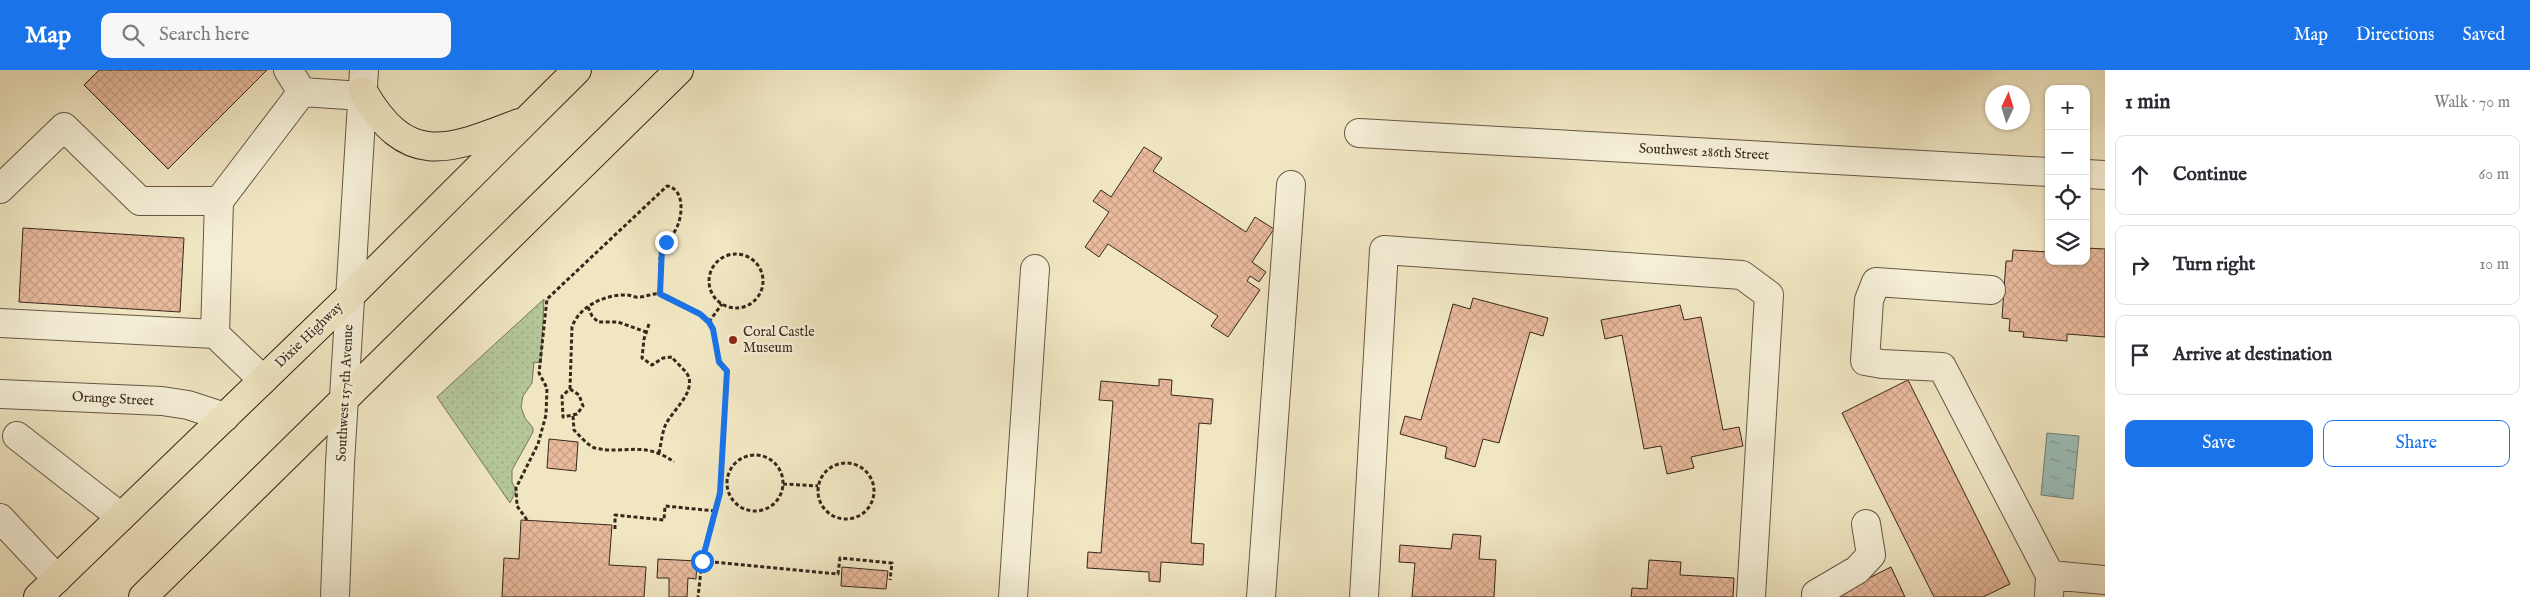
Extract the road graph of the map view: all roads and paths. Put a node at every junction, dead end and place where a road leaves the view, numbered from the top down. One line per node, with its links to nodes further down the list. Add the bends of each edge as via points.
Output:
1 (577, 70): 5 (highway, Dixie Highway)
2 (679, 70): 27 (highway)
3 (295, 81): 4 (street); 12 (street)
4 (363, 86): 5 (highway, via 372,107 389,128 408,142 434,147 463,144); 16 (street, Southwest 157th Avenue)
5 (527, 120): 16 (highway, Dixie Highway)
6 (1359, 133): 7 (street, Southwest 286th Street)
7 (2045, 172)
8 (2090, 174): 9 (street)
9 (2105, 175)
10 (1290, 184): 52 (street)
11 (0, 189): 12 (street, via 64,127 140,201)
12 (219, 201): 23 (street)
13 (1035, 269): 51 (street)
14 (1991, 290): 46 (street, via 1876,282 1869,300 1865,361 1942,367)
15 (660, 294): 18 (path, via 638,298 629,295 610,297); 19 (path); 40 (path, via 662,248 677,228 681,207 677,192 667,186 547,299 539,373 547,388 546,414 538,444 516,488 517,506)
16 (350, 295): 24 (highway, Dixie Highway); 27 (street, Southwest 157th Avenue)
17 (722, 304): 17 (path, via 743,308 757,299 764,284 763,274 752,259 744,255 725,256 712,269 710,287); 19 (path)
18 (588, 308): 22 (path, via 598,322 618,322); 25 (path, via 575,318 572,327)
19 (709, 322): 33 (path, via 719,362 727,371)
20 (0, 323): 23 (street)
21 (650, 324): 22 (path)
22 (646, 332): 31 (path, via 644,360 652,365 663,358 672,358 689,379 685,397 665,427)
23 (215, 334): 24 (street)
24 (263, 380): 29 (highway, Dixie Highway)
25 (570, 389): 28 (path, via 582,401 581,411); 28 (path, via 562,396 562,413 563,417)
26 (0, 394): 29 (street, Orange Street, via 162,401 188,405)
27 (345, 400): 48 (highway); 49 (street, Southwest 157th Avenue)
28 (573, 416): 31 (path, via 574,430 594,448 645,449)
29 (224, 417): 38 (highway, Dixie Highway)
30 (17, 436): 38 (street)
31 (659, 453): 32 (path)
32 (674, 462)
33 (721, 480): 34 (path); 37 (path)
34 (727, 480): 35 (path, via 734,464 750,455 760,456 777,466); 35 (path, via 731,499 738,506 754,511 771,506)
35 (783, 484): 36 (path)
36 (818, 486): 36 (path, via 823,507 845,519 854,518 869,508 874,491 868,473 852,463 832,466)
37 (715, 511): 42 (path, via 665,506 664,520 614,515); 43 (path)
38 (121, 517): 47 (highway, Dixie Highway)
39 (0, 518): 47 (street)
40 (527, 520)
41 (1866, 524): 55 (street, via 1871,555 1857,570 1816,594)
42 (614, 529)
43 (702, 561): 44 (path, via 838,574 840,558 892,563); 50 (path)
44 (890, 580)
45 (2105, 580): 46 (street)
46 (2050, 586)
47 (47, 588)
48 (143, 597)
49 (335, 597)
50 (698, 597)
51 (1013, 597)
52 (1261, 597)
53 (1364, 597): 54 (street, via 1384,250 1742,275 1769,295)
54 (1751, 597)
55 (1816, 597)

